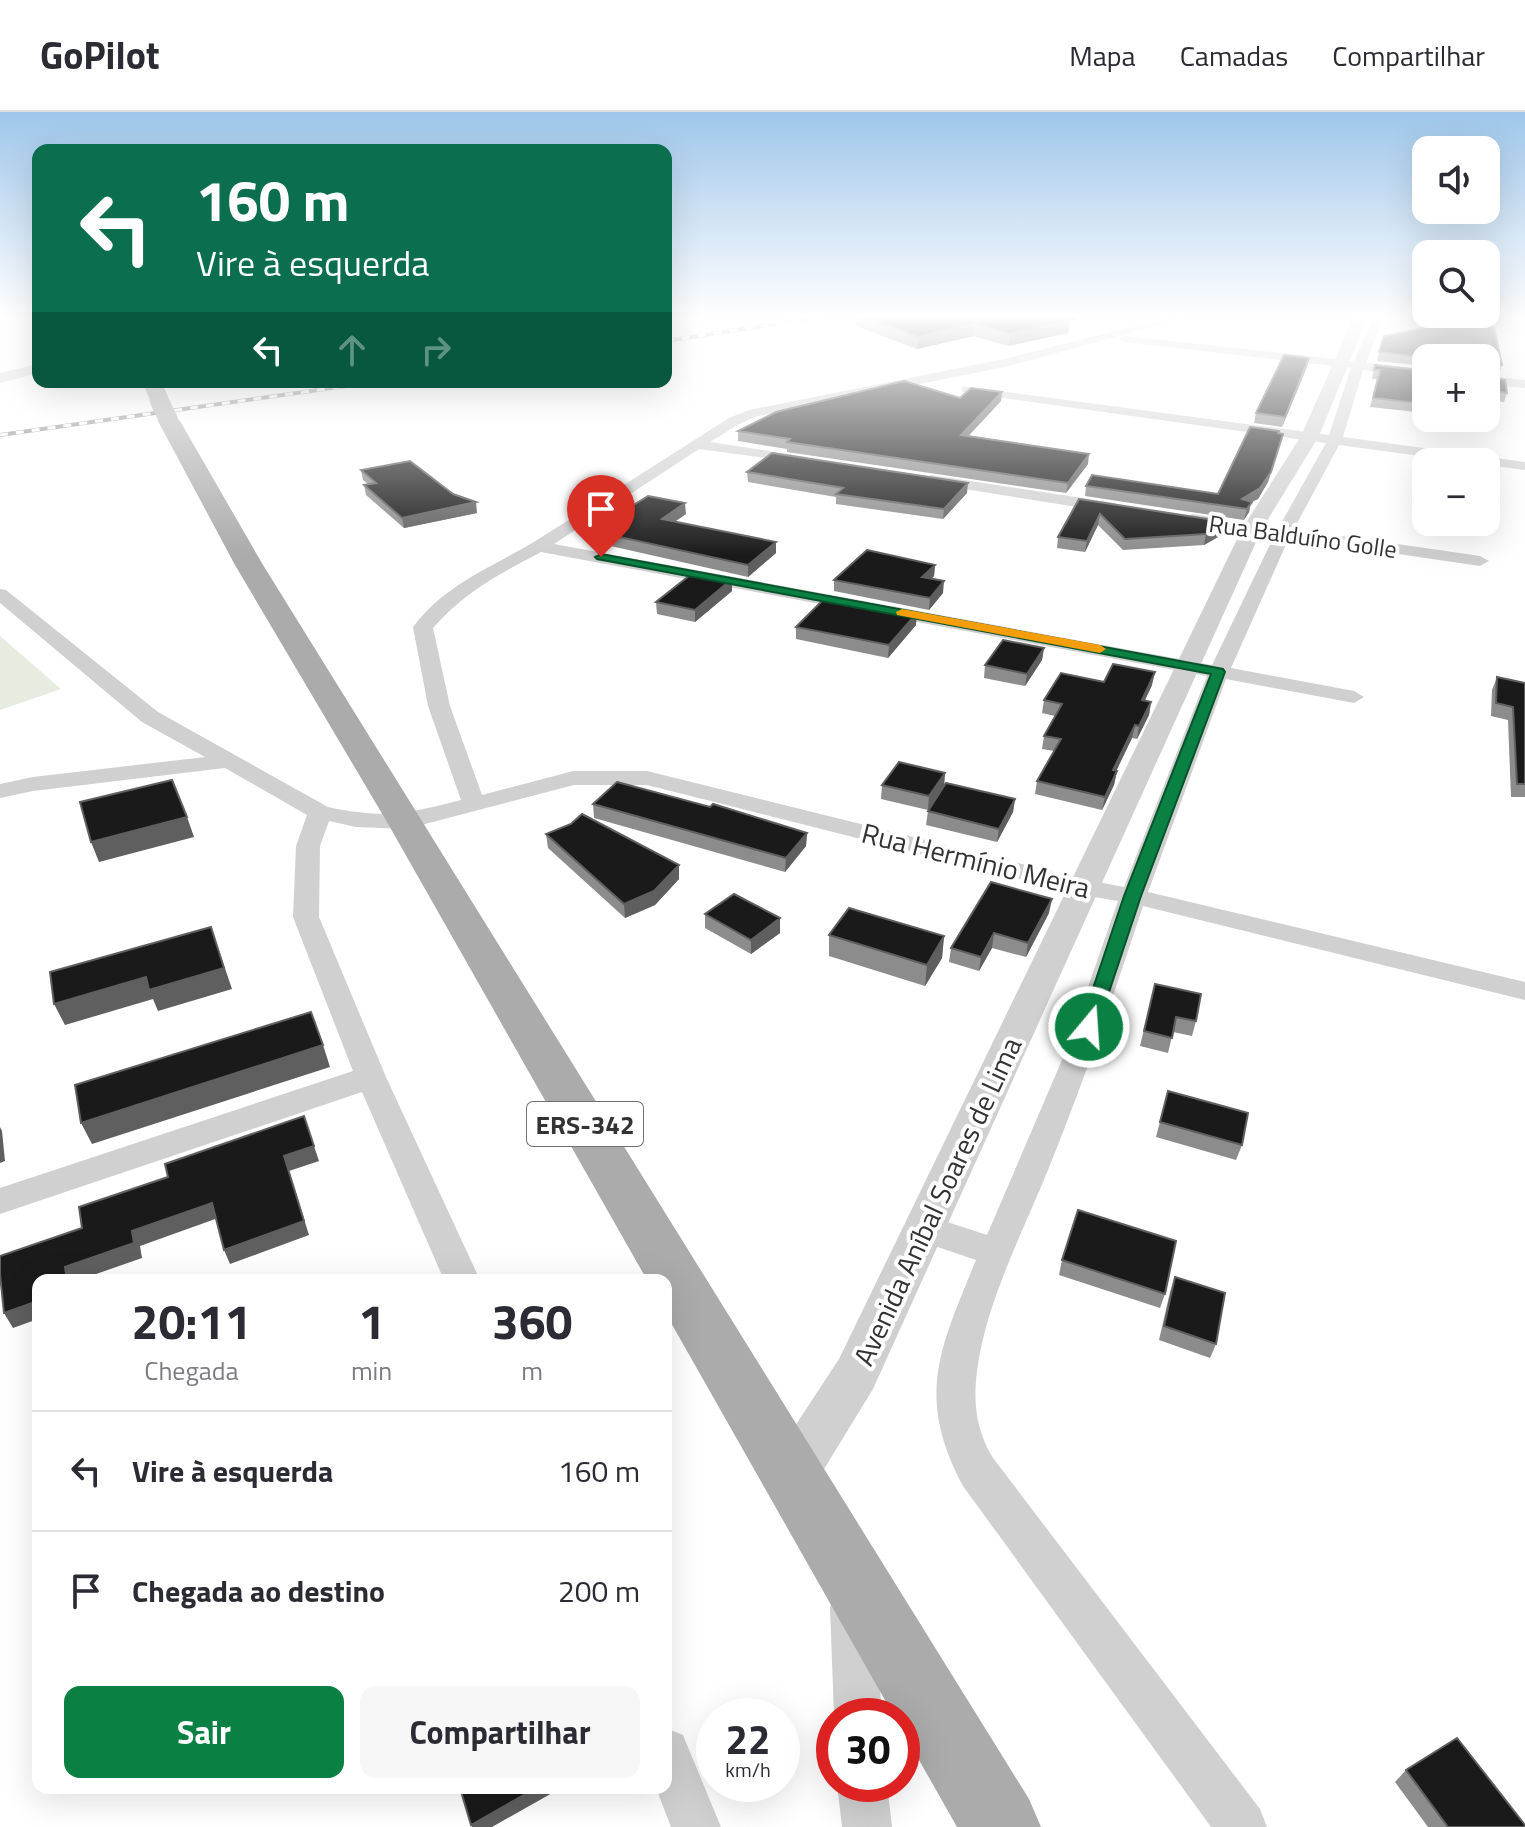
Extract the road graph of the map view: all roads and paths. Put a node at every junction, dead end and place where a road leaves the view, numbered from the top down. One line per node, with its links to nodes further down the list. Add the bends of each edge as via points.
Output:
1 (841, 396): 6 (street, via 754,413)
2 (1016, 396): 5 (street)
3 (1337, 396): 5 (street, Avenida Aníbal Soares de Lima)
4 (160, 401): 23 (main road, ERS-342, via 249,565)
5 (1322, 438): 8 (street); 12 (street, Avenida Aníbal Soares de Lima); 13 (street, Avenida Aníbal Soares de Lima)
6 (698, 445): 7 (street); 14 (street)
7 (825, 464)
8 (1525, 466)
9 (920, 478): 10 (street)
10 (1125, 509)
11 (1173, 517): 12 (street, Rua Balduíno Golle)
12 (1252, 529): 13 (street, Rua Balduíno Golle); 17 (street, Avenida Aníbal Soares de Lima)
13 (1283, 534): 15 (street, Rua Balduíno Golle); 17 (street, Avenida Aníbal Soares de Lima)
14 (539, 546): 17 (street); 21 (street, via 451,597 423,627 439,706)
15 (1480, 561)
16 (0, 594): 19 (street, Rua Hermínio Meira, via 150,717)
17 (1204, 669): 18 (street); 24 (street, Avenida Aníbal Soares de Lima); 25 (street, Avenida Aníbal Soares de Lima)
18 (1354, 697)
19 (227, 761): 20 (street); 22 (street, Rua Hermínio Meira)
20 (0, 791)
21 (473, 802): 23 (street, Rua Hermínio Meira); 24 (street, Rua Hermínio Meira, via 573,778 647,778)
22 (320, 812): 23 (street, Rua Hermínio Meira); 27 (street, via 308,846 306,917)
23 (406, 822): 32 (main road, ERS-342)
24 (1082, 887): 25 (street, Rua Hermínio Meira); 29 (street, Avenida Aníbal Soares de Lima)
25 (1133, 896): 26 (street, Rua Hermínio Meira); 30 (street, Avenida Aníbal Soares de Lima, via 1080,1053)
26 (1525, 991)
27 (371, 1077): 28 (street); 31 (street)
28 (0, 1201)
29 (926, 1229): 30 (street); 32 (street, Avenida Aníbal Soares de Lima, via 856,1374)
30 (997, 1253): 40 (street, Avenida Aníbal Soares de Lima, via 961,1348 956,1407 961,1438 978,1472)
31 (459, 1274)
32 (792, 1475): 33 (main road, ERS-342)
33 (850, 1574): 34 (street); 39 (main road, ERS-342)
34 (857, 1698)
35 (672, 1767): 37 (street)
36 (864, 1802): 38 (street)
37 (696, 1827)
38 (867, 1827)
39 (1001, 1827)
40 (1242, 1827)

